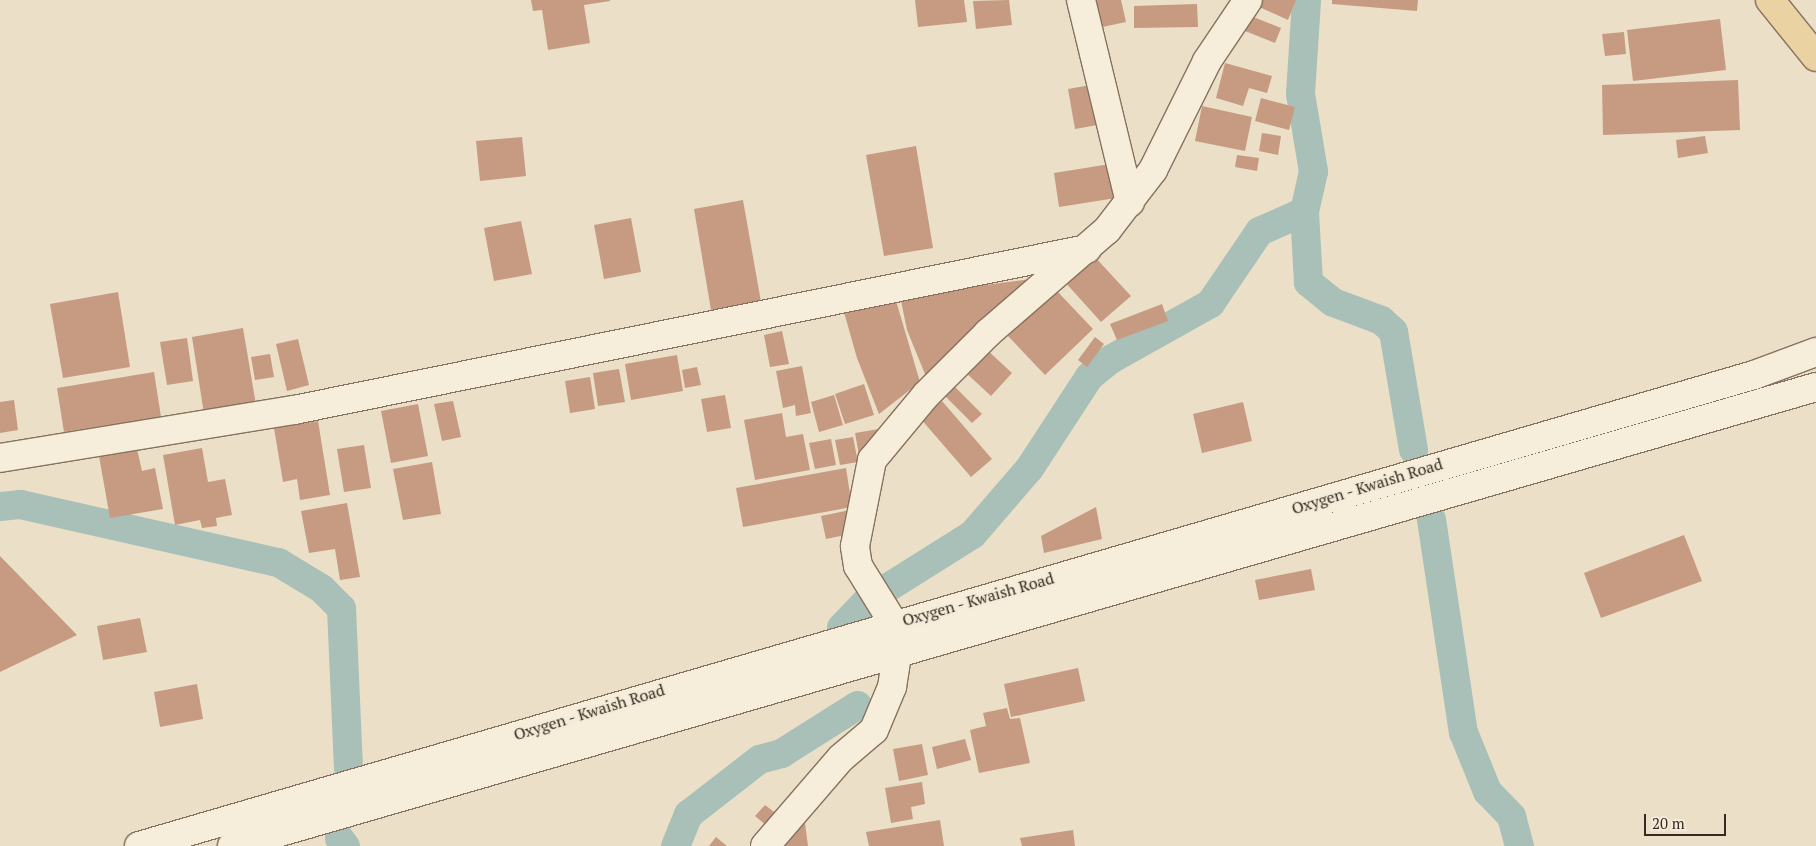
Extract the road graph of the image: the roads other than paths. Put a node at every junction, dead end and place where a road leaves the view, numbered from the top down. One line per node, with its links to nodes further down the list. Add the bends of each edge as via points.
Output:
1 (1081, 0): 5 (main road)
2 (1248, 0): 5 (main road, via 1207,61 1153,170)
3 (1770, 0): 4 (main road)
4 (1816, 57)
5 (1130, 202): 6 (main road)
6 (1087, 249): 9 (main road, via 294,410); 10 (main road, via 988,332 926,395 872,460 855,546 858,566)
7 (1816, 352): 10 (main road, Oxygen - Kwaish Road, via 1754,374)
8 (1816, 387): 11 (main road, Oxygen - Kwaish Road)
9 (0, 458)
10 (892, 620): 11 (main road); 12 (main road, Oxygen - Kwaish Road)
11 (897, 654): 13 (main road, Oxygen - Kwaish Road); 14 (main road, via 892,687 874,730 841,758)
12 (139, 846)
13 (232, 846)
14 (765, 846)

